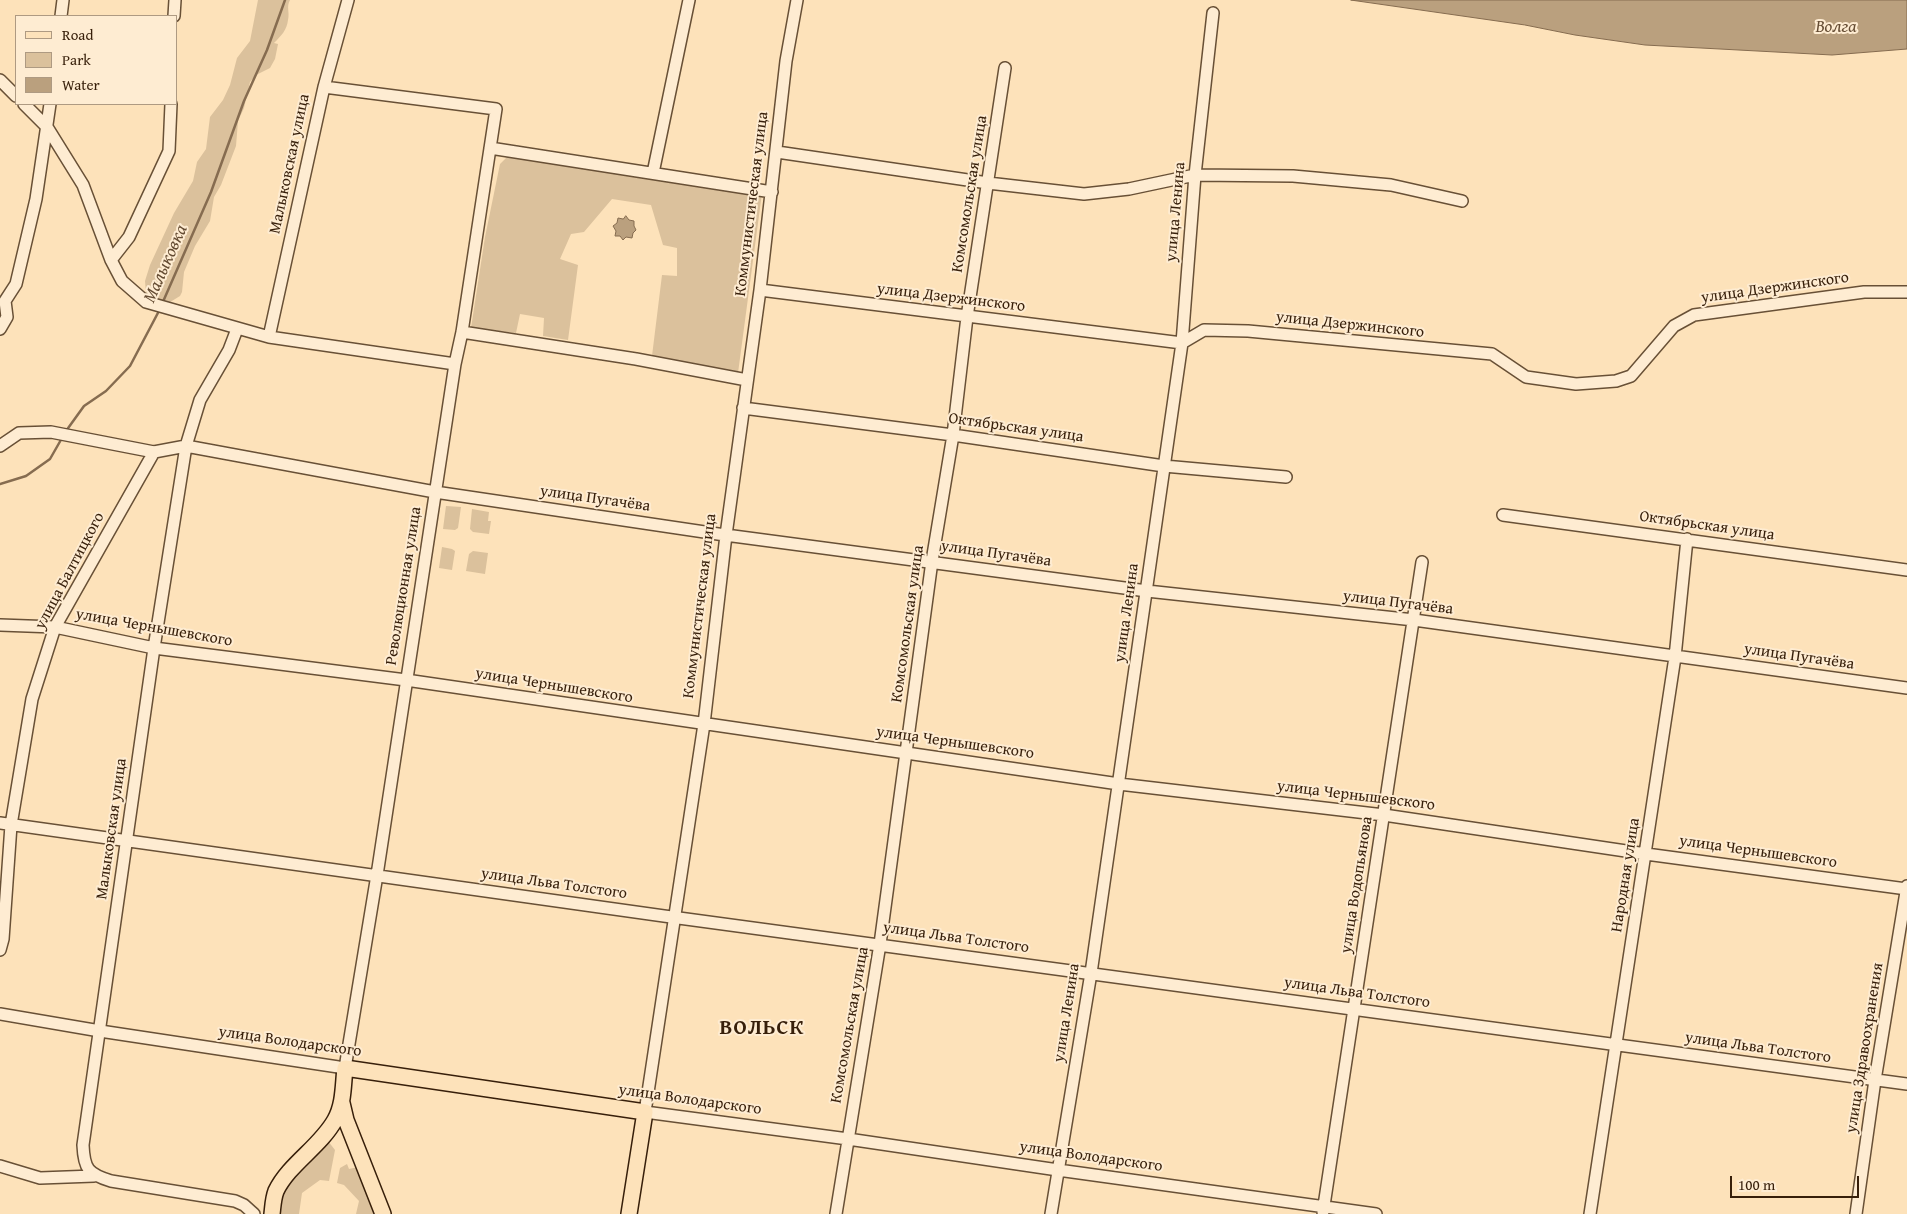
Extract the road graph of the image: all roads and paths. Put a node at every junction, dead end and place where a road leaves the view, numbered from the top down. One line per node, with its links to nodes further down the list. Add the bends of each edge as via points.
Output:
1 (63, 0): 7 (street)
2 (175, 0): 8 (street)
3 (348, 0): 11 (street, Малыковская улица)
4 (689, 0): 19 (street)
5 (797, 0): 18 (street, Коммунистическая улица, via 786,61)
6 (1213, 13): 20 (street, улица Ленина)
7 (61, 15)
8 (174, 15)
9 (1005, 68): 21 (street, Комсомольская улица)
10 (0, 80): 12 (street)
11 (324, 87): 17 (street, Революционная улица, via 496,109); 32 (street, Малыковская улица)
12 (15, 95)
13 (25, 105): 16 (street)
14 (50, 105): 16 (street)
15 (171, 105): 24 (street, via 169,151 129,237)
16 (47, 127): 24 (street, via 83,185); 27 (street, via 36,199 16,284)
17 (490, 148): 19 (street); 31 (street, Революционная улица)
18 (777, 152): 21 (street); 22 (street, Коммунистическая улица)
19 (653, 173): 22 (street)
20 (1195, 176): 21 (street, via 1084,194); 23 (street, via 1292,176 1391,185); 33 (street, улица Ленина)
21 (988, 182): 28 (street, Комсомольская улица)
22 (772, 192): 25 (street, Коммунистическая улица)
23 (1462, 201)
24 (112, 260): 30 (street, via 122,281 146,302)
25 (760, 290): 28 (street, улица Дзержинского); 35 (street, Коммунистическая улица)
26 (1907, 292): 33 (street, улица Дзержинского, via 1864,292 1694,315 1674,326 1631,376 1616,381 1576,384 1526,377 1492,354 1248,331 1204,330)
27 (3, 301): 29 (street, via 6,316)
28 (968, 317): 33 (street, улица Дзержинского); 37 (street, Комсомольская улица)
29 (0, 329)
30 (237, 329): 32 (street); 39 (street, Малыковская улица, via 200,400)
31 (462, 332): 34 (street, Революционная улица); 35 (street)
32 (269, 337): 34 (street)
33 (1182, 342): 41 (street, улица Ленина)
34 (455, 364): 43 (street, Революционная улица)
35 (747, 380): 36 (street, Коммунистическая улица)
36 (743, 408): 37 (street, Октябрьская улица); 45 (street, Коммунистическая улица)
37 (952, 435): 41 (street, Октябрьская улица); 47 (street, Комсомольская улица)
38 (0, 446): 40 (street, улица Пугачёва, via 19,433 51,432)
39 (186, 446): 40 (street, улица Пугачёва); 43 (street, улица Пугачёва); 54 (street, Малыковская улица)
40 (154, 452): 53 (street, улица Балтицкого)
41 (1164, 466): 42 (street, Октябрьская улица); 50 (street, улица Ленина)
42 (1286, 477)
43 (435, 492): 45 (street, улица Пугачёва); 56 (street, Революционная улица)
44 (1503, 515): 46 (street, Октябрьская улица)
45 (726, 535): 47 (street, улица Пугачёва); 58 (street, Коммунистическая улица)
46 (1687, 539): 49 (street, Октябрьская улица); 55 (street, Народная улица)
47 (932, 561): 50 (street, улица Пугачёва); 59 (street, Комсомольская улица)
48 (1422, 562): 51 (street, улица Водопьянова)
49 (1907, 570)
50 (1147, 591): 51 (street, улица Пугачёва); 60 (street, улица Ленина)
51 (1414, 620): 55 (street, улица Пугачёва); 61 (street, улица Водопьянова)
52 (0, 625): 53 (street, улица Чернышевского)
53 (55, 627): 54 (street, улица Чернышевского); 62 (street, улица Балтицкого, via 32,699)
54 (154, 648): 56 (street, улица Чернышевского); 63 (street, Малыковская улица)
55 (1675, 657): 57 (street, улица Пугачёва); 64 (street, Народная улица)
56 (406, 680): 58 (street, улица Чернышевского); 65 (street, Революционная улица)
57 (1907, 688)
58 (704, 724): 59 (street, улица Чернышевского); 67 (street, Коммунистическая улица)
59 (907, 752): 60 (street, улица Чернышевского); 68 (street, Комсомольская улица)
60 (1119, 784): 61 (street, улица Чернышевского); 70 (street, улица Ленина)
61 (1384, 815): 64 (street, улица Чернышевского); 71 (street, улица Водопьянова)
62 (5, 824): 63 (street, улица Льва Толстого); 69 (street, улица Балтицкого, via 3,939)
63 (127, 842): 65 (street, улица Льва Толстого); 73 (street, Малыковская улица)
64 (1646, 854): 66 (street, улица Чернышевского); 74 (street, Народная улица)
65 (377, 875): 67 (street, улица Льва Толстого); 75 (street, Революционная улица)
66 (1907, 888): 76 (street, улица Здравоохранения)
67 (674, 917): 68 (street, улица Льва Толстого); 79 (street, Коммунистическая улица)
68 (880, 944): 70 (street, улица Льва Толстого); 82 (street, Комсомольская улица)
69 (0, 950)
70 (1091, 974): 71 (street, улица Льва Толстого); 84 (street, улица Ленина)
71 (1354, 1009): 74 (street, улица Льва Толстого); 87 (street, улица Водопьянова)
72 (0, 1014): 73 (street, улица Володарского)
73 (100, 1031): 75 (street, улица Володарского); 85 (street, Малыковская улица, via 82,1145 84,1162)
74 (1616, 1046): 76 (street, улица Льва Толстого); 95 (street, Народная улица)
75 (345, 1068): 78 (main road); 79 (main road, улица Володарского)
76 (1875, 1080): 77 (street, улица Льва Толстого); 96 (street, улица Здравоохранения)
77 (1907, 1084)
78 (342, 1103): 80 (main road); 81 (main road)
79 (645, 1112): 82 (street, улица Володарского); 91 (main road, Коммунистическая улица)
80 (327, 1133): 81 (main road, via 346,1133); 89 (main road, via 285,1178 277,1191)
81 (354, 1139): 90 (main road)
82 (848, 1139): 84 (street, улица Володарского); 92 (street, Комсомольская улица)
83 (0, 1166): 85 (street, via 40,1178)
84 (1058, 1170): 87 (street, улица Володарского); 93 (street, улица Ленина)
85 (94, 1176): 86 (street, via 235,1201)
86 (243, 1210): 88 (street)
87 (1324, 1210): 94 (street, улица Володарского)
88 (254, 1214)
89 (272, 1214)
90 (383, 1214)
91 (629, 1214)
92 (836, 1214)
93 (1051, 1214)
94 (1376, 1214)
95 (1590, 1214)
96 (1856, 1214)

